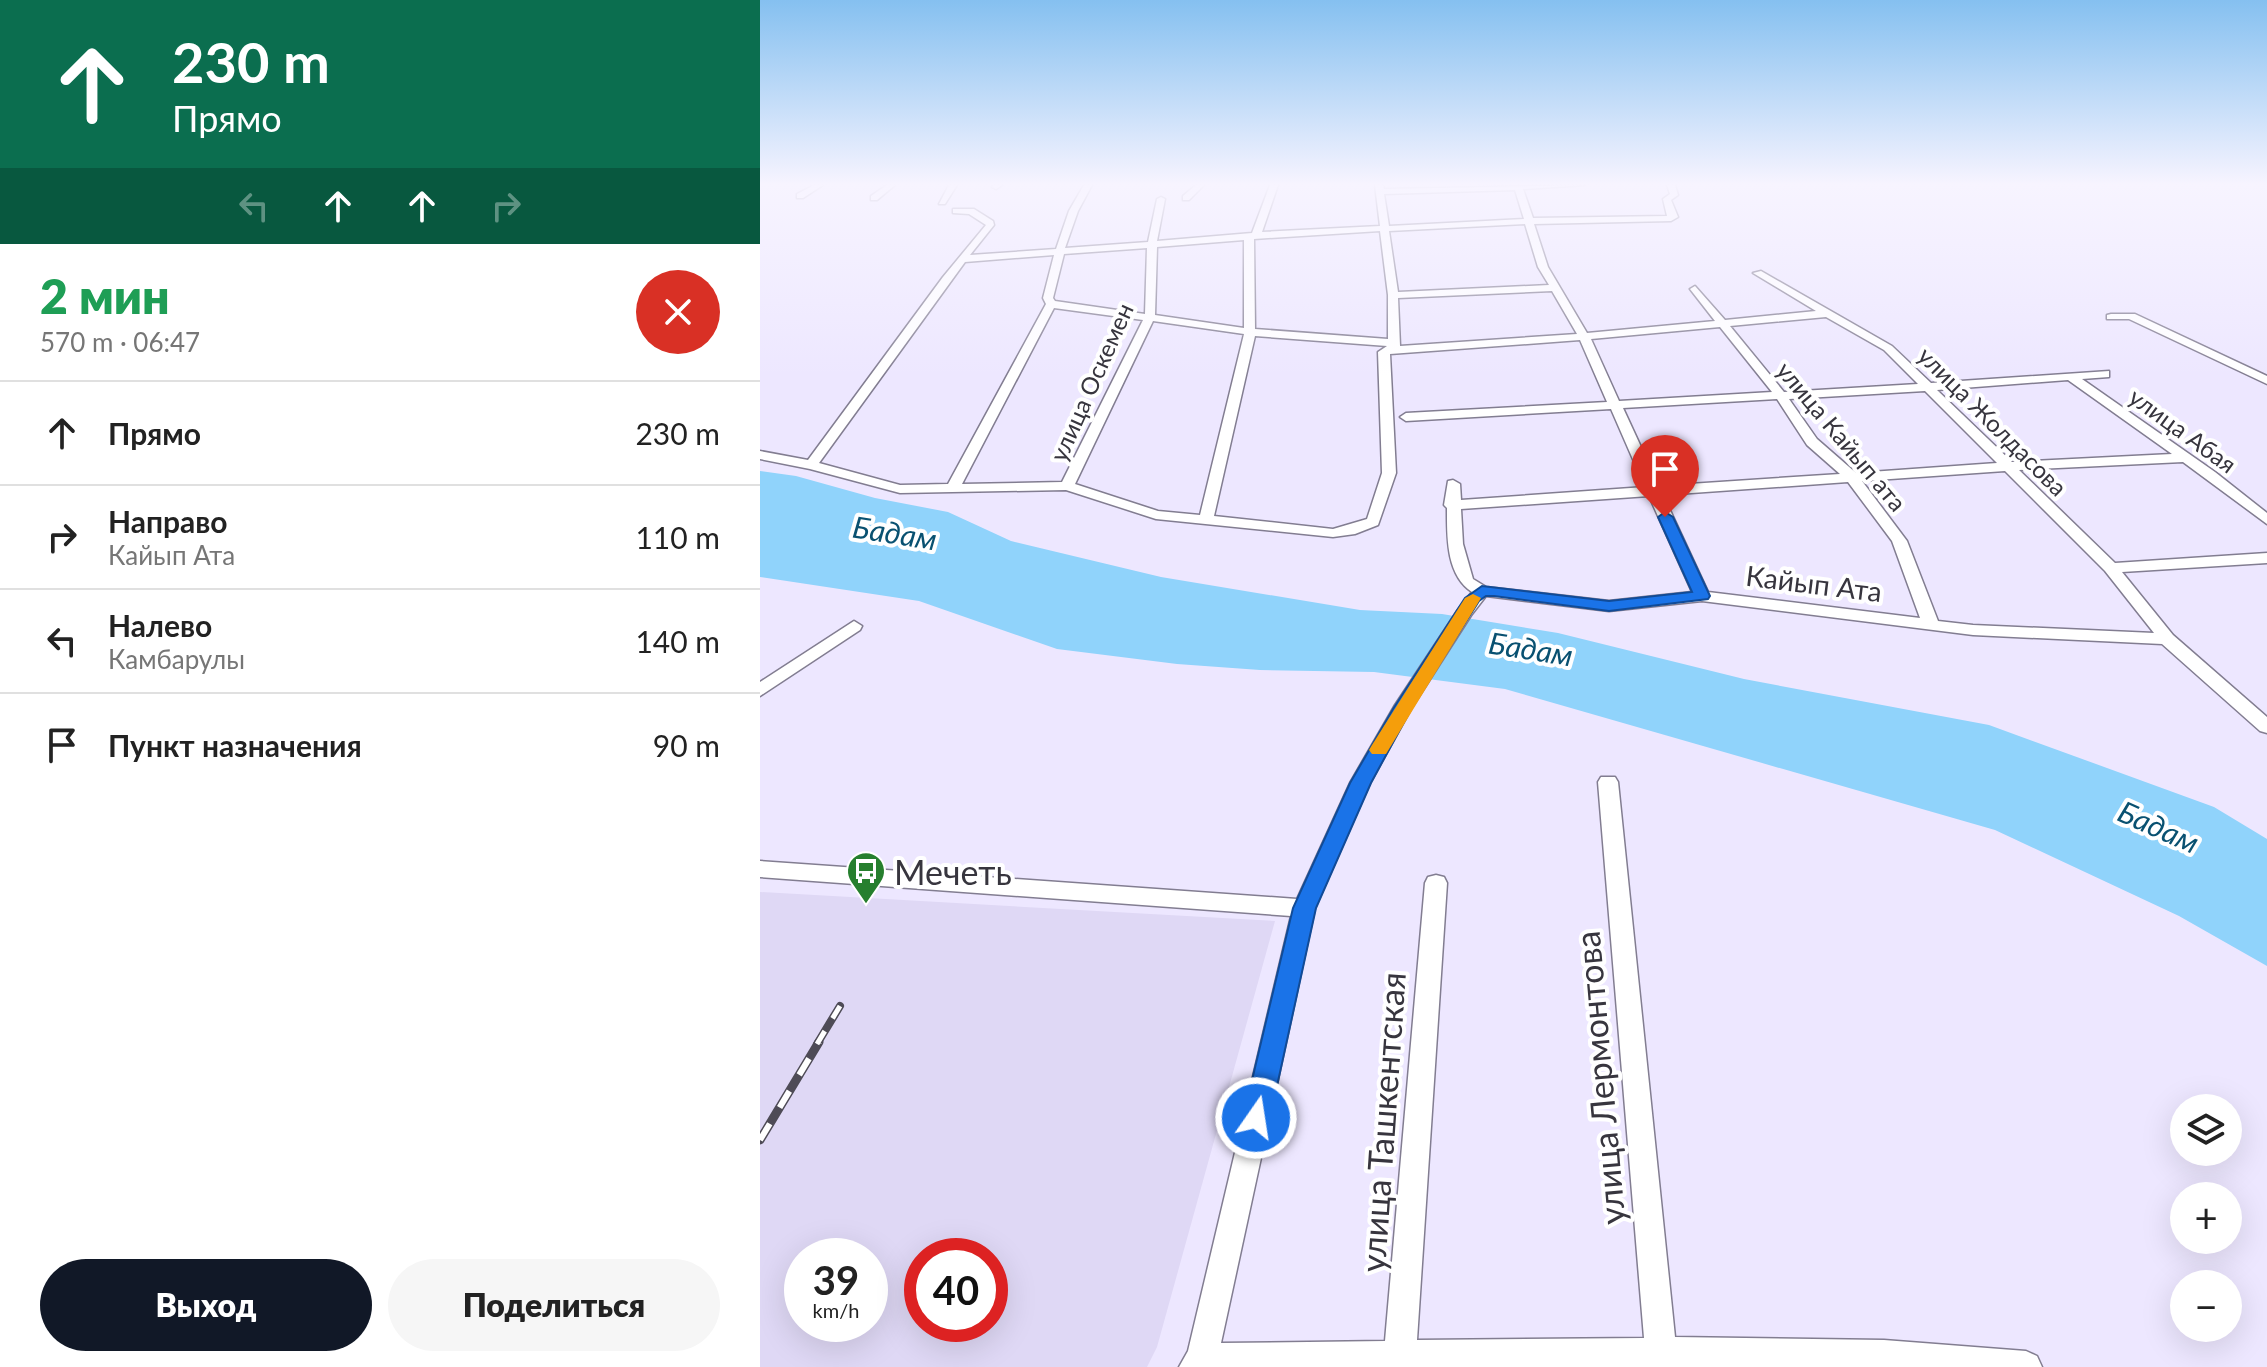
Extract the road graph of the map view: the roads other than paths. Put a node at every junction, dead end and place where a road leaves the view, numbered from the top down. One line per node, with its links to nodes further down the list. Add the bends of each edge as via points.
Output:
1 (970, 249): 8 (street)
2 (1089, 249): 7 (street)
3 (1152, 249): 15 (street, улица Оскемен)
4 (1251, 249): 18 (street)
5 (1388, 249): 12 (street)
6 (1538, 249): 10 (street)
7 (1060, 251): 8 (street); 13 (street)
8 (961, 259): 30 (street)
9 (1758, 273): 14 (street, улица Жолдасова)
10 (1555, 288): 12 (street); 19 (street)
11 (1695, 289): 17 (street, улица Кайып ата)
12 (1393, 295): 20 (street)
13 (1051, 304): 15 (street); 35 (street)
14 (1830, 313): 17 (street); 24 (street, улица Жолдасова, via 1888,348)
15 (1150, 316): 18 (street); 34 (street, улица Оскемен)
16 (2111, 317): 23 (street, via 2131,316)
17 (1723, 323): 19 (street); 25 (street, улица Кайып ата)
18 (1248, 332): 20 (street); 38 (street)
19 (1584, 337): 20 (street, via 1395,350); 26 (street)
20 (1394, 345): 38 (street, via 1384,352 1389,473 1373,522 1333,533)
21 (2105, 374): 22 (street)
22 (2072, 378): 24 (street); 29 (street, улица Абая)
23 (2267, 380)
24 (1928, 387): 25 (street); 31 (street, улица Жолдасова)
25 (1781, 396): 26 (street); 32 (street, улица Кайып ата, via 1812,442)
26 (1615, 405): 27 (street); 36 (street)
27 (1406, 417)
28 (760, 455): 30 (street)
29 (2186, 458): 31 (street); 39 (street, улица Абая)
30 (811, 465): 35 (street, via 900,489)
31 (2009, 467): 32 (street); 41 (street, улица Жолдасова)
32 (1852, 477): 36 (street); 44 (street, улица Кайып ата, via 1899,541)
33 (1453, 484): 37 (street)
34 (1067, 486): 35 (street); 38 (street, via 1141,512)
35 (953, 487)
36 (1653, 490): 37 (street); 43 (street)
37 (1451, 505): 42 (street, via 1466,581)
38 (1206, 519)
39 (2267, 520)
40 (2267, 558): 41 (street)
41 (2111, 568): 46 (street, улица Жолдасова)
42 (1482, 591): 43 (street, Кайып Ата, via 1609,606); 52 (street, via 1402,709 1360,783)
43 (1702, 596): 44 (street, Кайып Ата)
44 (1931, 624): 46 (street, Кайып Ата)
45 (854, 626): 47 (street)
46 (2167, 639): 48 (street, улица Жолдасова)
47 (760, 690)
48 (2267, 727)
49 (1608, 782): 53 (street, улица Лермонтова)
50 (760, 869): 52 (street)
51 (1436, 883): 54 (street, улица Ташкентская)
52 (1304, 908): 55 (street)
53 (1661, 1360): 54 (street); 56 (street, via 1884,1356)
54 (1400, 1362): 55 (street)
55 (1198, 1363)
56 (2026, 1367)

